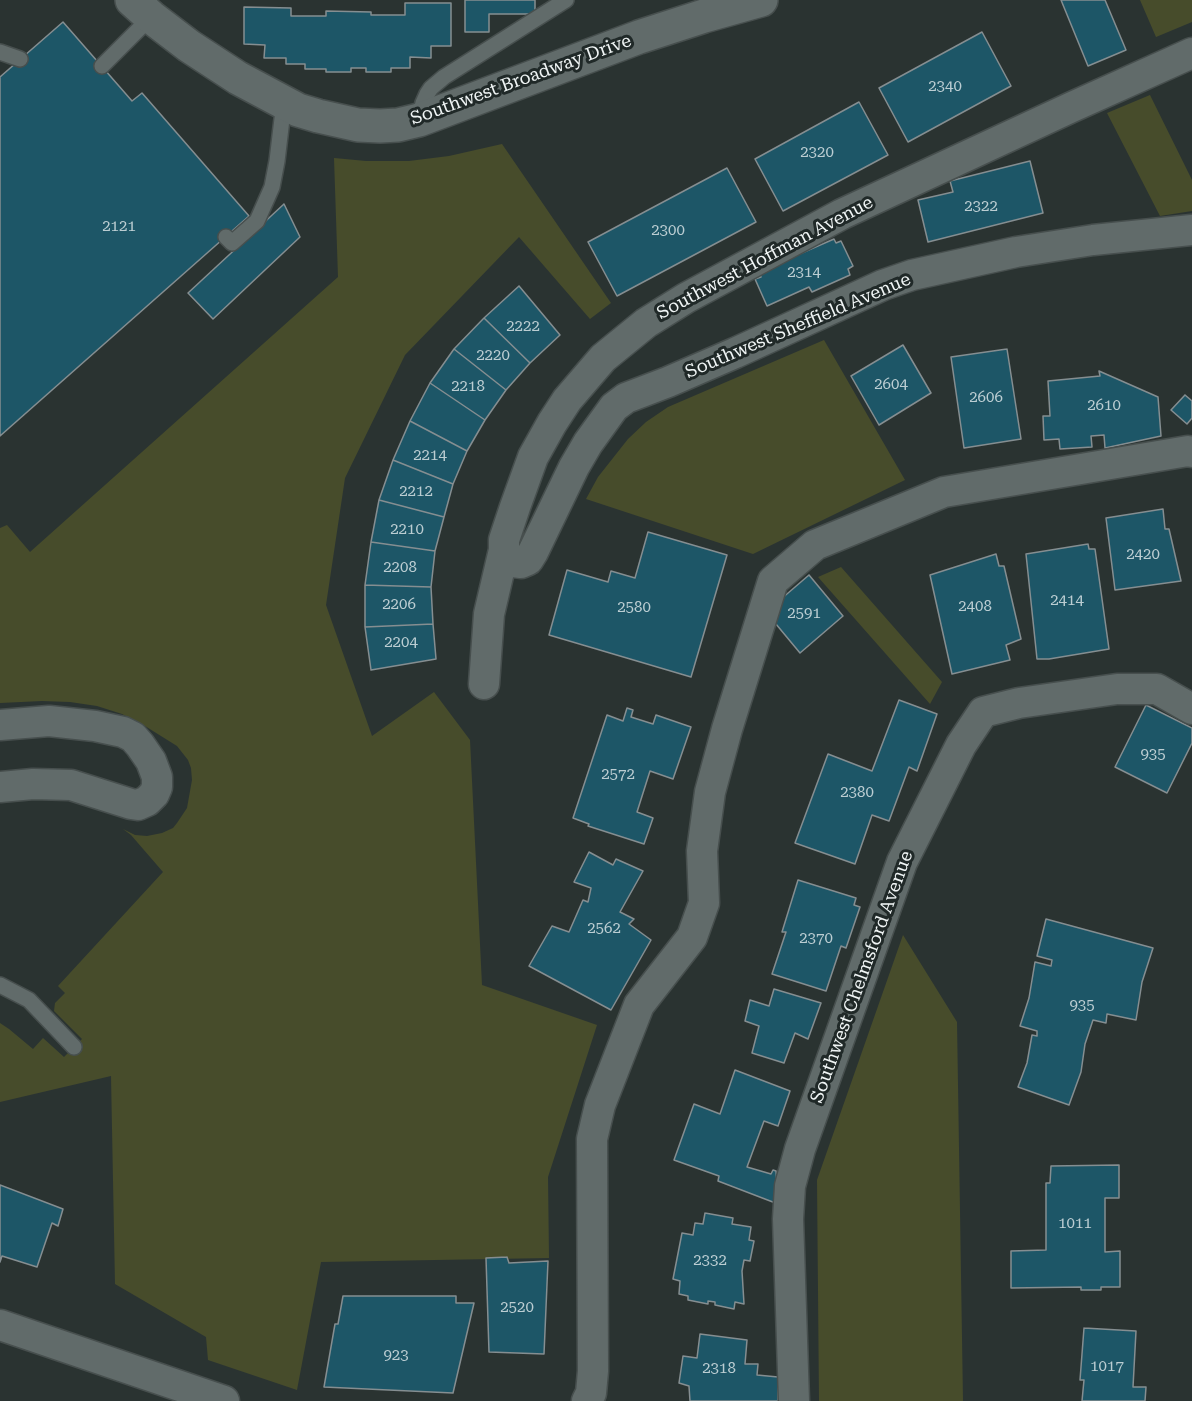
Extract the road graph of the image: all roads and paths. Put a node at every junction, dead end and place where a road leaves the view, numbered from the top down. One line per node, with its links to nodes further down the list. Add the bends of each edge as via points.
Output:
1 (566, 0): 9 (lane, via 444,77 427,94)
2 (761, 0): 9 (street, Southwest Broadway Drive, via 639,38)
3 (147, 6): 7 (lane); 8 (street, Southwest Broadway Drive, via 189,46)
4 (0, 52): 6 (lane)
5 (1192, 53): 13 (street, Southwest Hoffman Avenue, via 842,214 646,323 603,358 552,423 533,458 508,527)
6 (20, 59)
7 (102, 66)
8 (284, 102): 9 (street, Southwest Broadway Drive, via 298,110 358,125 389,126); 11 (lane, via 272,188 257,221 232,243)
9 (419, 120)
10 (1192, 230): 13 (street, Southwest Sheffield Avenue, via 1071,243 912,275 626,398 614,407 588,443 528,560 513,562)
11 (226, 237)
12 (1192, 452): 22 (street, via 944,492 815,544 773,581 710,792 702,851 704,903 692,937 639,1005 600,1106 592,1139 593,1371)
13 (504, 550): 14 (street, Southwest Hoffman Avenue, via 489,614)
14 (484, 684)
15 (1192, 709): 23 (street, Southwest Chelmsford Avenue, via 1157,689 1117,689 1019,703 983,712 961,745 902,862 790,1186)
16 (0, 725): 17 (street, via 49,722 123,732 140,745 157,777 154,795 138,805 70,785)
17 (0, 787)
18 (0, 985): 19 (lane, via 29,1000)
19 (74, 1047)
20 (0, 1324): 21 (street)
21 (224, 1401)
22 (587, 1401)
23 (794, 1401)

